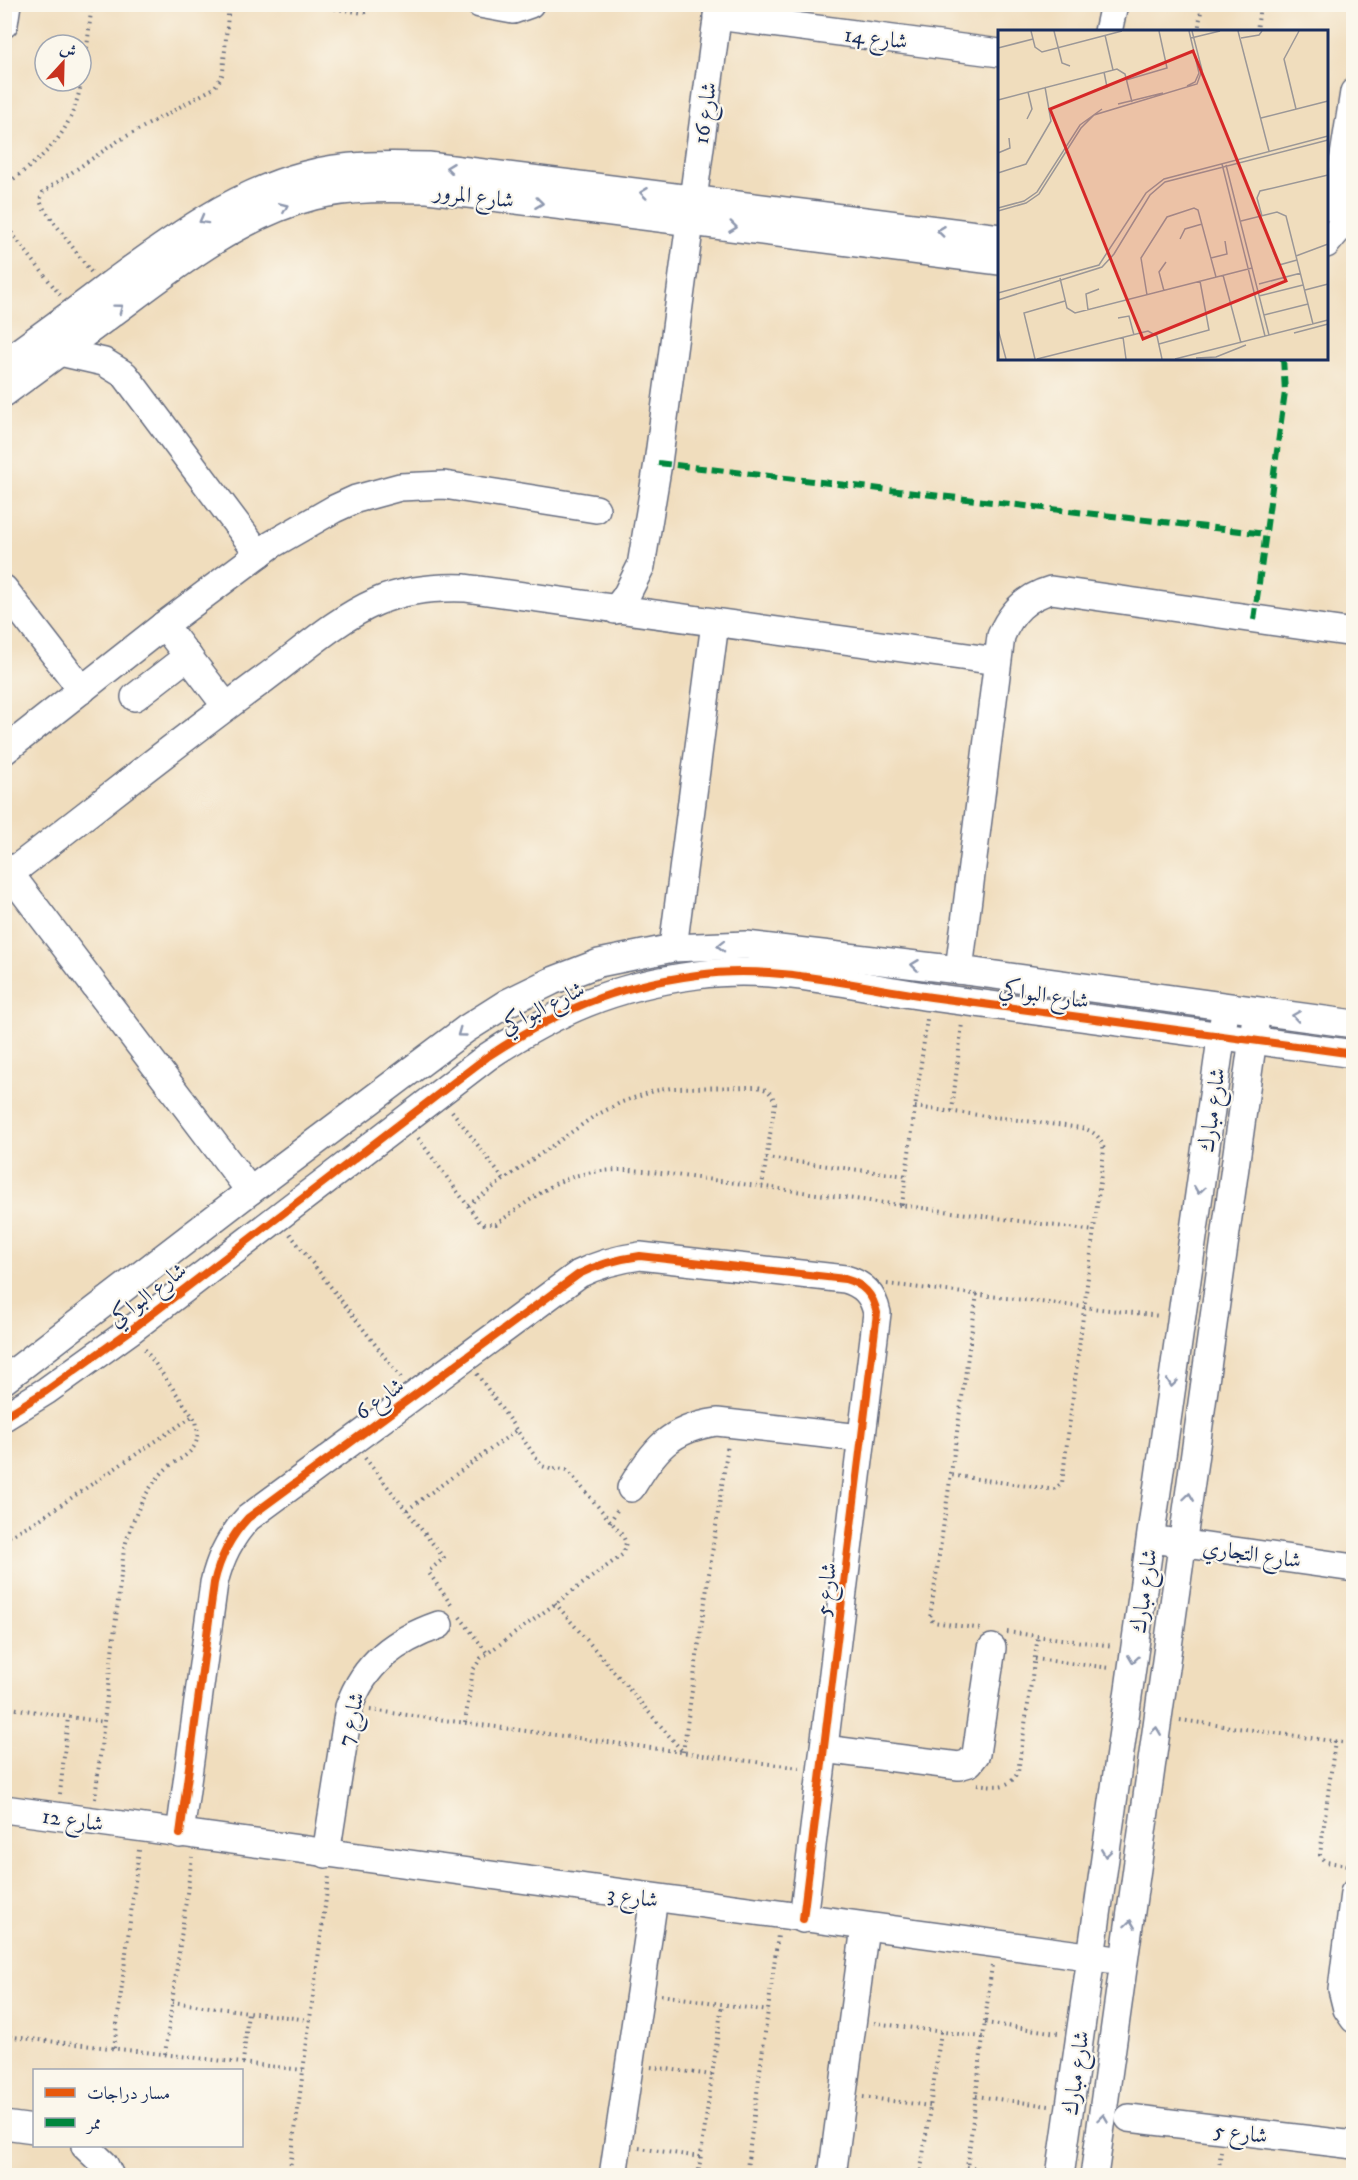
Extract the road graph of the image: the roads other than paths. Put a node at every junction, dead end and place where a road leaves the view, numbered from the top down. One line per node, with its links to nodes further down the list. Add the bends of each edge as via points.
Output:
1 (7, 4): 6 (street)
2 (480, 4): 3 (street, via 513,10)
3 (530, 4)
4 (1114, 4): 7 (street)
5 (718, 10): 8 (street, شارع 14); 12 (street, شارع 16)
6 (4, 24)
7 (1108, 30)
8 (998, 53)
9 (1353, 92): 10 (street, via 1341,175)
10 (1328, 203)
11 (1353, 207): 14 (street)
12 (690, 210): 13 (street, شارع المرور, one-way to 12); 15 (street, شارع المرور, one-way to 15); 16 (street, شارع المرور, one-way to 12, via 227,234 293,203 335,192 428,189); 16 (street, شارع المرور, one-way to 16, via 428,166 331,170 284,181 215,213 175,237 104,290); 23 (street, شارع 16, via 641,566)
13 (998, 238)
14 (1328, 242)
15 (998, 261)
16 (81, 322): 17 (street, شارع المرور); 18 (street, شارع المرور)
17 (60, 352): 19 (street, شارع المرور); 21 (street, via 104,362 125,375)
18 (4, 363)
19 (4, 393)
20 (596, 509): 21 (street, via 444,485 400,487 333,509)
21 (259, 554): 25 (street)
22 (4, 589): 29 (street)
23 (615, 610): 24 (street); 31 (street, via 465,588 442,587 399,594 339,622)
24 (715, 623): 28 (street); 34 (street)
25 (164, 625): 27 (street); 29 (street)
26 (1353, 633): 28 (street, via 1051,590 1031,597 1013,613 1001,636)
27 (188, 656): 30 (street); 31 (street)
28 (997, 661): 35 (street)
29 (82, 690): 32 (street)
30 (135, 697)
31 (226, 706): 33 (street)
32 (4, 751)
33 (6, 873): 42 (street)
34 (673, 948): 35 (street, شارع البواكي, one-way to 34, via 746,945); 42 (street, شارع البواكي, one-way to 42, via 599,963 507,1003 466,1029)
35 (959, 970): 36 (street, شارع البواكي)
36 (1225, 1007): 37 (street, شارع البواكي); 39 (street, شارع مبارك)
37 (1257, 1011): 38 (street, شارع البواكي, one-way to 37); 40 (street, شارع مبارك)
38 (1353, 1024)
39 (1221, 1035): 40 (street, شارع البواكي); 45 (street, شارع البواكي, via 930,997 791,974 710,974 654,982 609,994 566,1010 487,1057 131,1330); 48 (street, شارع مبارك, one-way to 48)
40 (1253, 1040): 41 (street, شارع البواكي); 49 (street, شارع مبارك, one-way to 40)
41 (1353, 1054)
42 (250, 1191): 44 (street, شارع البواكي)
43 (845, 1279): 46 (street, شارع 5, via 868,1292 877,1312); 56 (street, شارع 6, via 640,1256 608,1262 579,1274 248,1518 228,1543 214,1583)
44 (4, 1380)
45 (4, 1417)
46 (861, 1438): 47 (street, via 717,1422 694,1426 670,1438 650,1457); 53 (street, شارع 5)
47 (631, 1488)
48 (1150, 1539): 49 (street, شارع التجاري); 62 (street, شارع مبارك, one-way to 62)
49 (1183, 1543): 50 (street, شارع التجاري); 63 (street, شارع مبارك, one-way to 49)
50 (1353, 1568)
51 (439, 1625): 57 (street, شارع 7, via 409,1637 383,1655 356,1687 349,1707)
52 (994, 1636): 53 (street, via 976,1754 969,1763 959,1766)
53 (823, 1760): 60 (street, شارع 5)
54 (4, 1809): 55 (street, شارع 12)
55 (142, 1828): 56 (street, شارع 3)
56 (188, 1835): 57 (street, شارع 3)
57 (329, 1854): 59 (street, شارع 3)
58 (1353, 1893): 64 (street, via 1342,1989)
59 (654, 1898): 60 (street, شارع 3); 71 (street)
60 (792, 1917): 61 (street, شارع 3)
61 (865, 1927): 62 (street, شارع 3); 72 (street)
62 (1091, 1957): 63 (street, شارع 3); 73 (street, شارع مبارك)
63 (1124, 1961): 74 (street, شارع مبارك, one-way to 63)
64 (1353, 2019)
65 (1129, 2118): 68 (street, شارع 5)
66 (4, 2125): 67 (street)
67 (33, 2129)
68 (1353, 2145)
69 (87, 2147): 70 (street)
70 (110, 2175)
71 (613, 2175)
72 (832, 2175)
73 (1060, 2175)
74 (1094, 2175)

